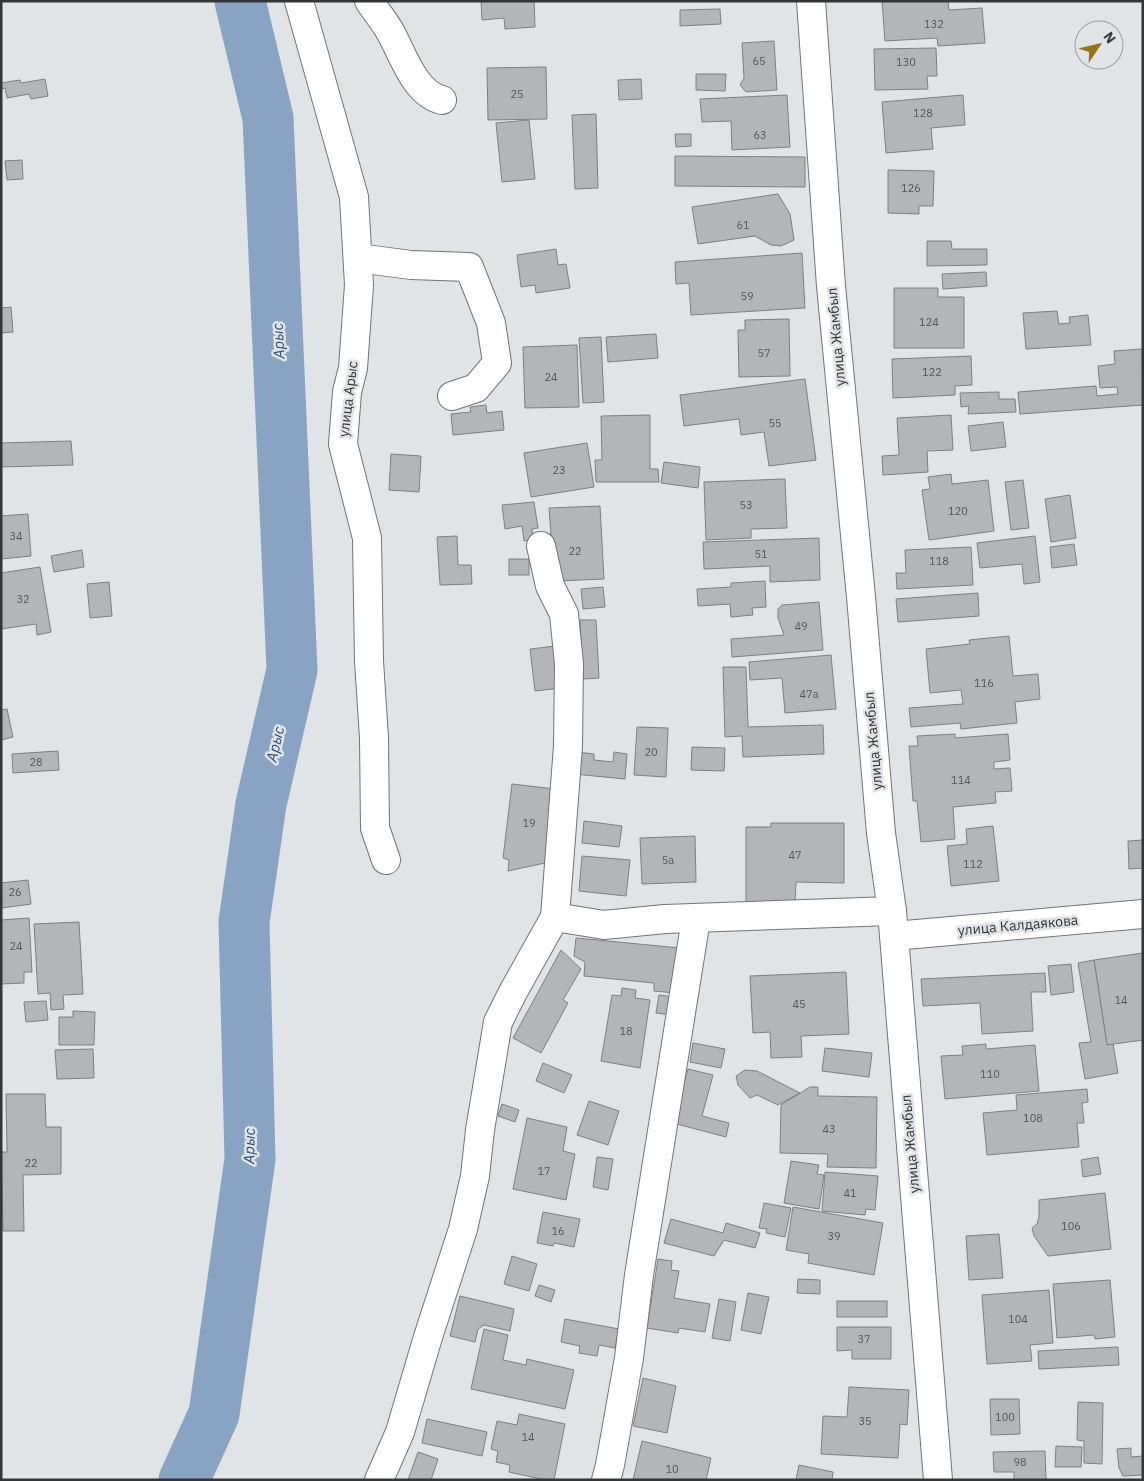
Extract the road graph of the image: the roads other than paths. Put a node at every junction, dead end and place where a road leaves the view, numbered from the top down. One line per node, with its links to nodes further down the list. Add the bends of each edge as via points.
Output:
1 (299, 1): 5 (street, улица Арыс, via 354,197)
2 (369, 1): 4 (street, via 392,35 409,72 433,98)
3 (811, 1): 12 (street, улица Жамбыл, via 831,286 881,833)
4 (442, 100)
5 (358, 258): 6 (street, via 411,265 468,267 491,323 497,363 476,388); 8 (street, улица Арыс, via 353,368 347,392 343,444 367,538 375,828)
6 (452, 396)
7 (541, 546): 10 (street, via 550,586 564,614 569,664 568,755)
8 (386, 860)
9 (1143, 914): 12 (street, улица Калдаякова)
10 (555, 917): 11 (street, улица Калдаякова, via 604,925); 13 (street, via 498,1022 475,1176 463,1229 400,1432)
11 (696, 919): 12 (street, улица Калдаякова); 14 (street)
12 (893, 923): 15 (street, улица Жамбыл)
13 (379, 1480)
14 (606, 1480)
15 (938, 1480)

